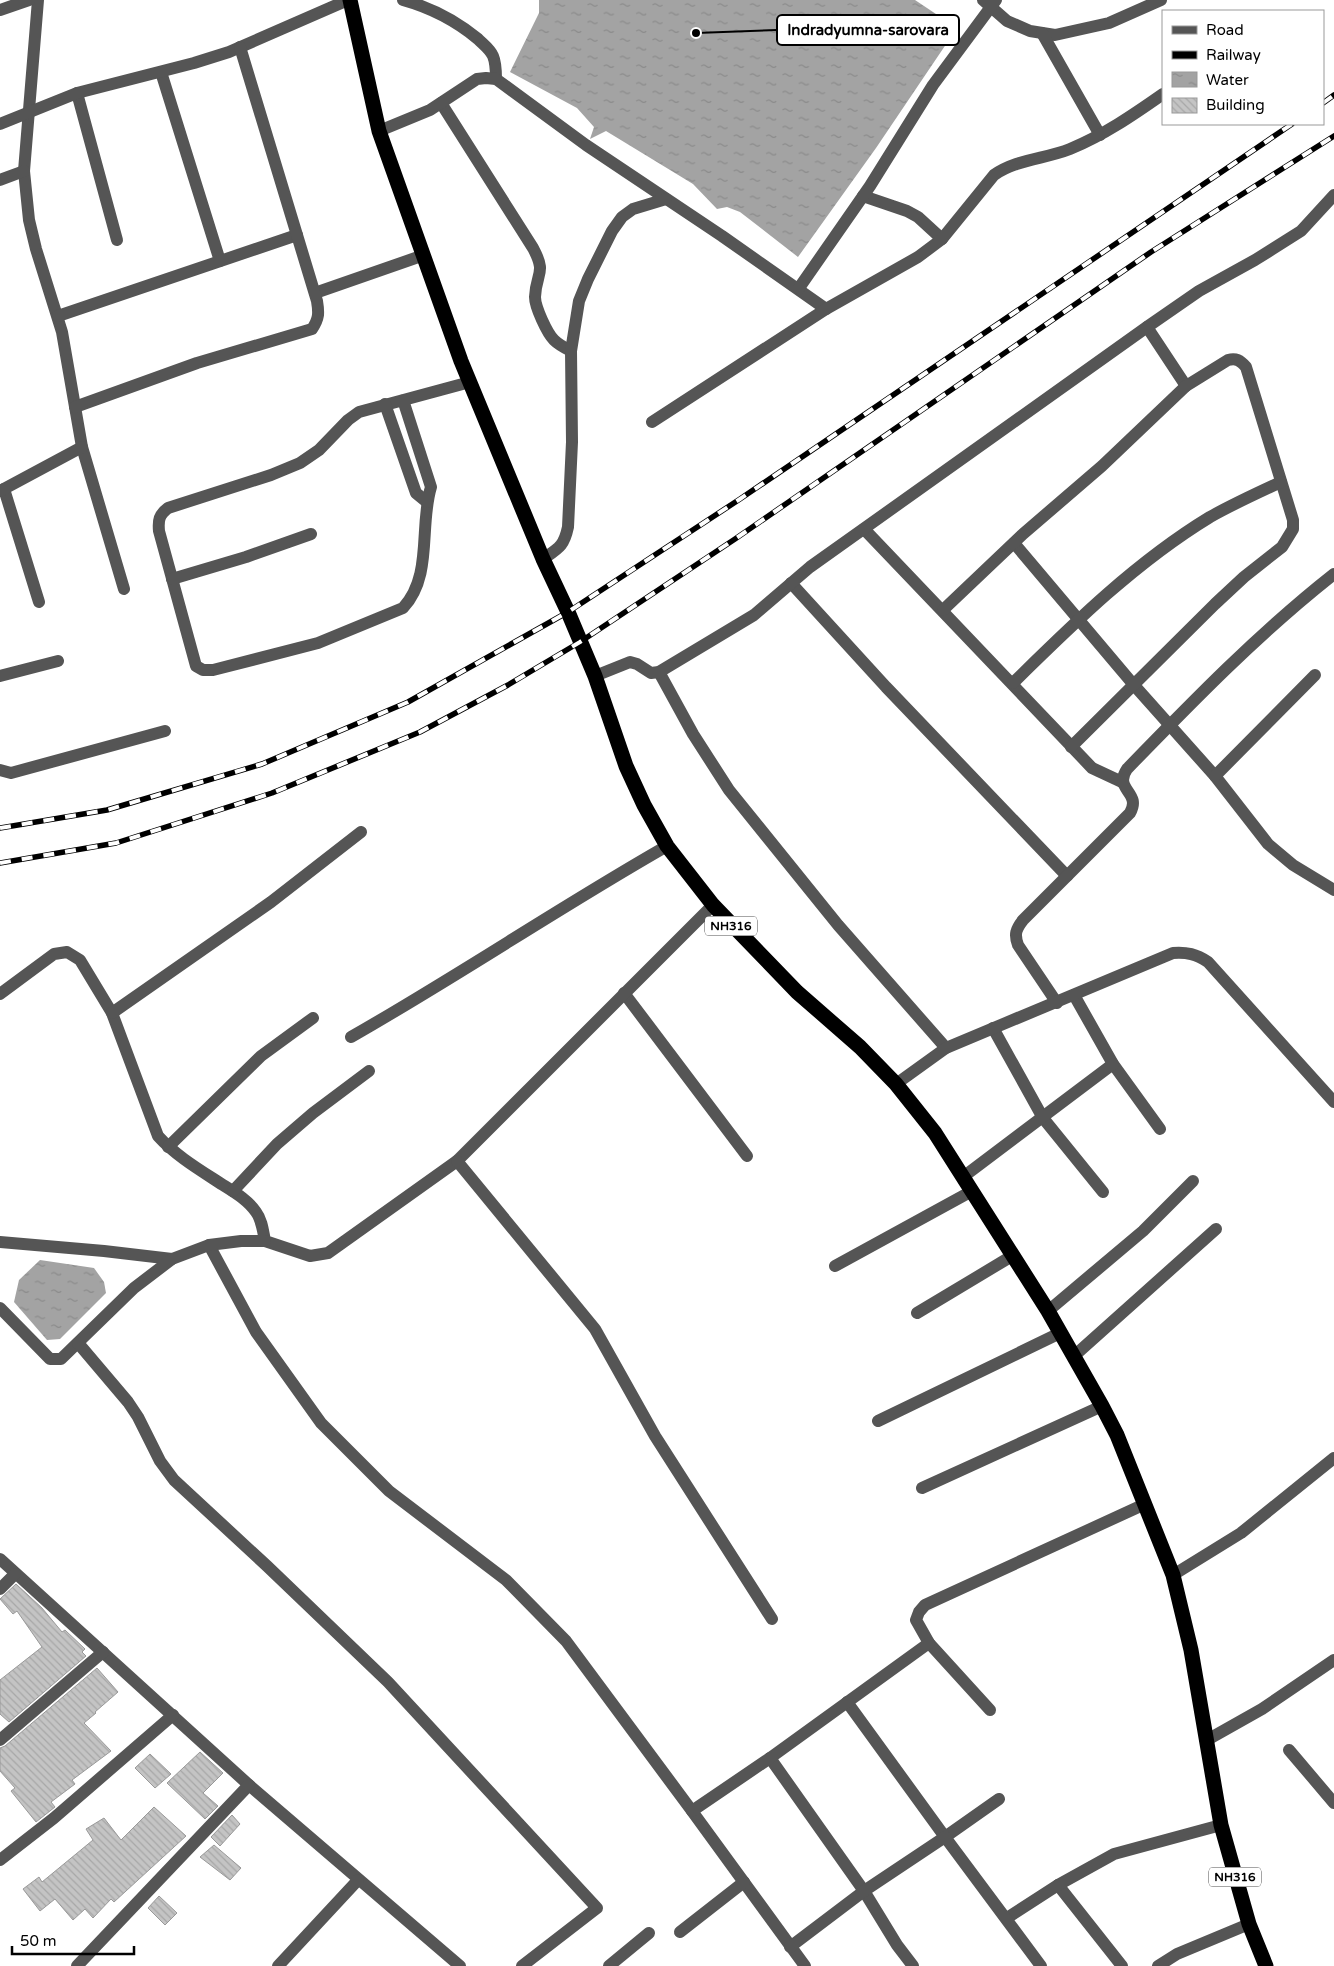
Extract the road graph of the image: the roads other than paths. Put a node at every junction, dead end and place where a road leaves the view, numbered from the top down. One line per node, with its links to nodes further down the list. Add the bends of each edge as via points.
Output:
1 (29, 0): 7 (street)
2 (38, 0): 15 (street)
3 (349, 0): 9 (street); 17 (highway, NH316)
4 (403, 0): 11 (street, via 424,6 464,27 493,55)
5 (1161, 0): 8 (street, via 1109,23 1055,35)
6 (990, 3): 8 (street, via 1006,20); 22 (street, via 933,85)
7 (0, 10)
8 (1042, 33): 18 (street)
9 (240, 47): 10 (street); 24 (street)
10 (161, 72): 12 (street); 28 (street)
11 (496, 79): 14 (street, via 477,79); 23 (street)
12 (77, 94): 15 (street); 26 (street)
13 (1162, 95): 18 (street)
14 (442, 103): 17 (street); 34 (street, via 533,248 541,267 535,299 537,308 553,339)
15 (30, 112): 16 (street); 19 (street)
16 (0, 124)
17 (379, 131): 27 (highway, NH316)
18 (1100, 135): 25 (street, via 1068,150 1005,167 994,175)
19 (24, 170): 20 (street); 32 (street, via 29,220)
20 (0, 180)
21 (1334, 195): 33 (street, via 1301,231 1199,290)
22 (863, 196): 25 (street, via 907,211); 29 (street)
23 (666, 199): 29 (street); 34 (street, via 633,210 622,217 612,231 579,301)
24 (297, 235): 28 (street); 30 (street)
25 (942, 239): 31 (street, via 918,257)
26 (117, 240)
27 (424, 256): 30 (street); 35 (highway, NH316)
28 (220, 261): 32 (street)
29 (799, 288): 31 (street)
30 (315, 293): 39 (street, via 319,312 312,329 197,363)
31 (826, 309): 40 (street)
32 (58, 316): 39 (street)
33 (1147, 327): 36 (street); 45 (street)
34 (571, 351): 48 (street, via 572,442 568,527 561,546)
35 (470, 382): 37 (street); 48 (highway, NH316)
36 (1186, 386): 42 (street, via 1228,360 1241,361 1246,367); 47 (street)
37 (403, 400): 38 (street); 44 (street, via 431,487)
38 (385, 404): 44 (street, via 416,493); 50 (street, via 359,412 319,450 300,463 161,513 158,522)
39 (75, 407): 41 (street)
40 (652, 422)
41 (82, 447): 43 (street); 52 (street)
42 (1281, 482): 55 (street, via 1235,504 1180,537 1127,576); 62 (street, via 1293,520 1293,529 1282,547 1244,577)
43 (2, 490): 53 (street)
44 (426, 502): 50 (street, via 420,580 412,598 403,608 318,642 214,670 202,670 193,658)
45 (864, 529): 51 (street); 54 (street)
46 (311, 534): 50 (street)
47 (1014, 543): 54 (street); 55 (street)
48 (543, 559): 60 (highway, NH316)
49 (1334, 574): 63 (street, via 1209,684)
50 (172, 579)
51 (791, 583): 57 (street, via 754,615); 71 (street, via 886,688)
52 (124, 590)
53 (39, 602)
54 (943, 610): 61 (street)
55 (1078, 620): 61 (street); 62 (street)
56 (58, 661): 59 (street)
57 (659, 672): 60 (street, via 651,673 630,662); 82 (street, via 729,790 832,918)
58 (1315, 675): 67 (street)
59 (0, 676)
60 (595, 676): 70 (highway, NH316, via 626,766)
61 (1013, 683): 65 (street)
62 (1133, 684): 63 (street); 65 (street)
63 (1169, 726): 67 (street); 68 (street, via 1127,769 1122,775)
64 (165, 731): 66 (street, via 11,773)
65 (1071, 747): 68 (street, via 1092,768)
66 (0, 770)
67 (1214, 776): 72 (street, via 1278,854)
68 (1122, 782): 71 (street, via 1134,800 1130,813)
69 (361, 832): 78 (street, via 271,902)
70 (667, 846): 73 (highway, NH316); 81 (street)
71 (1067, 876): 77 (street, via 1016,928 1015,937)
72 (1334, 890)
73 (713, 905): 74 (street); 85 (highway, NH316, via 797,992 860,1047)
74 (624, 993): 90 (street); 91 (street)
75 (0, 994): 78 (street, via 54,954 67,952 80,960)
76 (1074, 995): 77 (street); 83 (street); 86 (street, via 1173,953 1198,955 1208,962)
77 (1057, 1003): 80 (street)
78 (112, 1013): 89 (street, via 158,1136)
79 (313, 1018): 89 (street, via 261,1056)
80 (993, 1028): 82 (street); 87 (street)
81 (351, 1038)
82 (946, 1048): 85 (street)
83 (1112, 1064): 87 (street); 88 (street)
84 (369, 1071): 94 (street, via 312,1113 277,1144)
85 (896, 1084): 92 (highway, NH316, via 935,1133)
86 (1334, 1102)
87 (1043, 1118): 92 (street); 96 (street)
88 (1160, 1129)
89 (168, 1147): 94 (street)
90 (747, 1156)
91 (457, 1162): 98 (street, via 328,1253 310,1256); 119 (street, via 595,1329 655,1436)
92 (963, 1177): 95 (highway, NH316)
93 (1193, 1181): 105 (street, via 1143,1231)
94 (233, 1191): 98 (street, via 256,1211)
95 (972, 1191): 101 (highway, NH316); 103 (street)
96 (1103, 1192)
97 (1216, 1228): 109 (street)
98 (265, 1241): 100 (street)
99 (0, 1242): 102 (street)
100 (209, 1245): 102 (street); 133 (street, via 256,1332 321,1423 389,1491 506,1580 537,1610 566,1642)
101 (1012, 1256): 105 (highway, NH316); 106 (street)
102 (172, 1259): 108 (street, via 134,1288)
103 (835, 1266)
104 (0, 1308): 108 (street, via 50,1359 60,1359)
105 (1048, 1311): 107 (highway, NH316)
106 (917, 1313)
107 (1060, 1333): 109 (highway, NH316); 111 (street)
108 (78, 1343): 149 (street, via 128,1402 174,1480 388,1682 597,1908)
109 (1074, 1356): 110 (highway, NH316)
110 (1102, 1406): 113 (street); 114 (highway, NH316)
111 (878, 1421)
112 (1334, 1458): 117 (street, via 1241,1532)
113 (922, 1488)
114 (1145, 1504): 117 (highway, NH316); 120 (street, via 925,1605 916,1620)
115 (0, 1559): 116 (street)
116 (15, 1574): 118 (street); 121 (street)
117 (1173, 1575): 127 (highway, NH316)
118 (0, 1589)
119 (772, 1619)
120 (929, 1643): 123 (street); 124 (street)
121 (103, 1652): 125 (street); 126 (street)
122 (1334, 1660): 127 (street, via 1262,1709)
123 (847, 1702): 129 (street); 135 (street)
124 (990, 1710)
125 (173, 1715): 130 (street); 136 (street)
126 (0, 1740)
127 (1207, 1740): 134 (highway, NH316)
128 (1289, 1750): 132 (street)
129 (770, 1758): 133 (street); 140 (street)
130 (249, 1785): 137 (street); 146 (street)
131 (998, 1799): 135 (street)
132 (1334, 1803)
133 (692, 1811): 138 (street)
134 (1220, 1825): 139 (street, via 1114,1854); 142 (highway, NH316)
135 (945, 1837): 140 (street); 141 (street)
136 (0, 1860)
137 (358, 1880): 147 (street); 148 (street)
138 (744, 1882): 143 (street); 145 (street)
139 (1058, 1885): 141 (street); 154 (street)
140 (864, 1891): 145 (street); 152 (street)
141 (1007, 1918): 153 (street)
142 (1249, 1924): 155 (street, via 1177,1954); 156 (highway, NH316)
143 (680, 1932)
144 (649, 1933): 150 (street)
145 (790, 1947): 151 (street)
146 (77, 1966)
147 (278, 1966)
148 (460, 1966)
149 (522, 1966)
150 (609, 1966)
151 (805, 1966)
152 (913, 1966)
153 (1041, 1966)
154 (1122, 1966)
155 (1158, 1966)
156 (1266, 1966)

